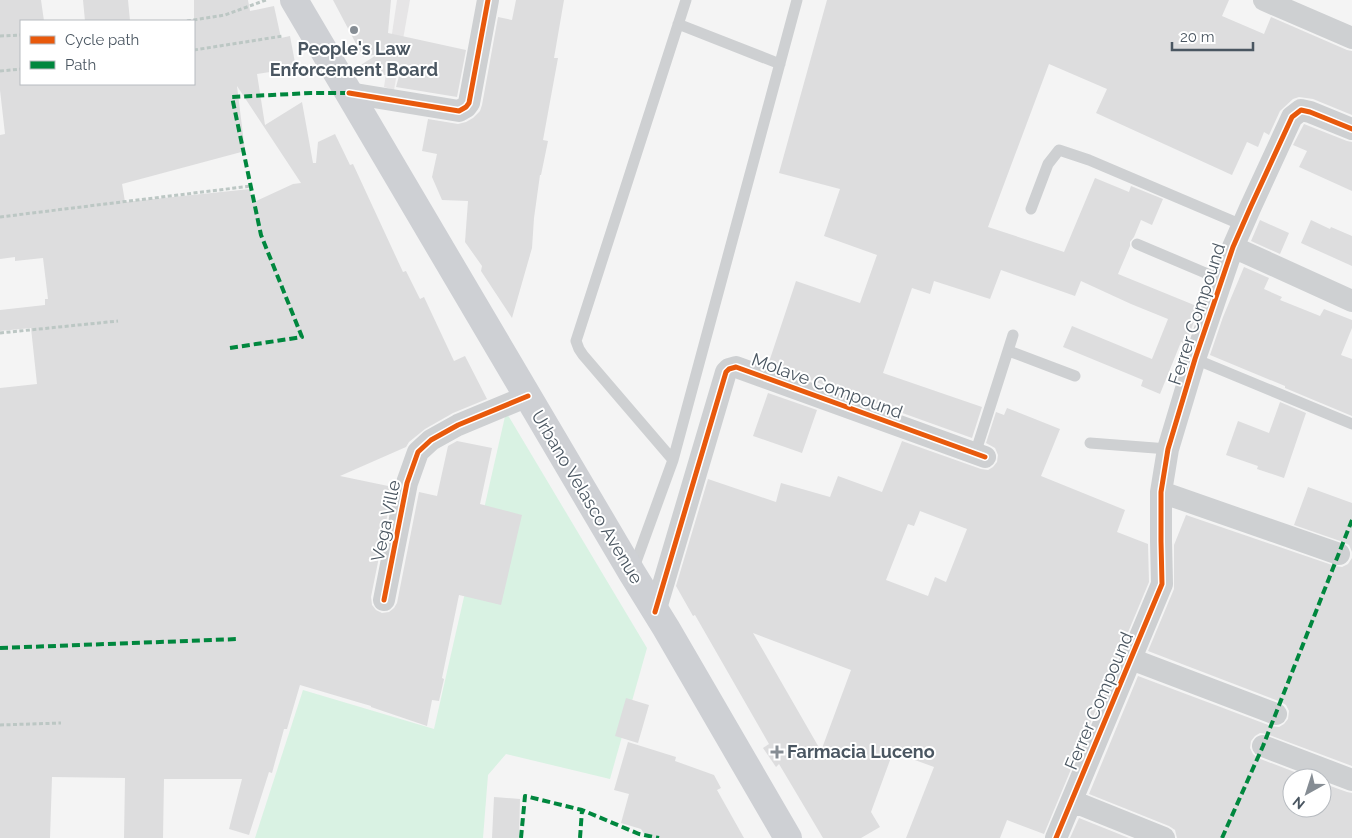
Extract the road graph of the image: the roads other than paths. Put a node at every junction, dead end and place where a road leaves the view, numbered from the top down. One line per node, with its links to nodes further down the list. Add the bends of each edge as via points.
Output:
1 (294, 0): 9 (main road, Urbano Velasco Avenue)
2 (488, 0): 9 (street, via 466,107 459,110)
3 (686, 0): 6 (lane)
4 (797, 0): 8 (lane)
5 (1264, 0): 7 (street)
6 (678, 24): 8 (lane); 26 (lane, via 576,341 583,355)
7 (1352, 38)
8 (780, 64): 26 (lane)
9 (349, 92): 21 (main road, Urbano Velasco Avenue)
10 (1352, 129): 12 (street, Ferrer Compound, via 1301,110 1292,117)
11 (1031, 209): 12 (lane, via 1048,164 1059,150)
12 (1242, 225): 14 (street, Ferrer Compound)
13 (1137, 244): 15 (lane)
14 (1233, 247): 15 (street, Ferrer Compound); 16 (street)
15 (1222, 280): 19 (street, Ferrer Compound)
16 (1352, 301)
17 (1014, 335): 18 (lane)
18 (1009, 350): 20 (lane); 25 (lane)
19 (1195, 359): 22 (lane); 24 (street, Ferrer Compound)
20 (1075, 376)
21 (528, 396): 29 (main road, Urbano Velasco Avenue); 30 (street, Vega Ville, via 458,425 431,440 418,452 406,483)
22 (1352, 424)
23 (1090, 443): 24 (lane)
24 (1168, 449): 27 (street, Ferrer Compound)
25 (980, 456): 31 (street, Molave Compound, via 736,367 729,369)
26 (673, 460): 29 (lane)
27 (1161, 492): 28 (street); 32 (street, Ferrer Compound, via 1162,584)
28 (1339, 554)
29 (632, 573): 31 (main road, Urbano Velasco Avenue)
30 (384, 600)
31 (655, 612): 37 (main road, Urbano Velasco Avenue)
32 (1131, 660): 33 (street); 36 (street, Ferrer Compound)
33 (1276, 714)
34 (1263, 746): 35 (street)
35 (1352, 780)
36 (1072, 801): 38 (street, Ferrer Compound); 39 (street)
37 (786, 837)
38 (1056, 838)
39 (1164, 838)

